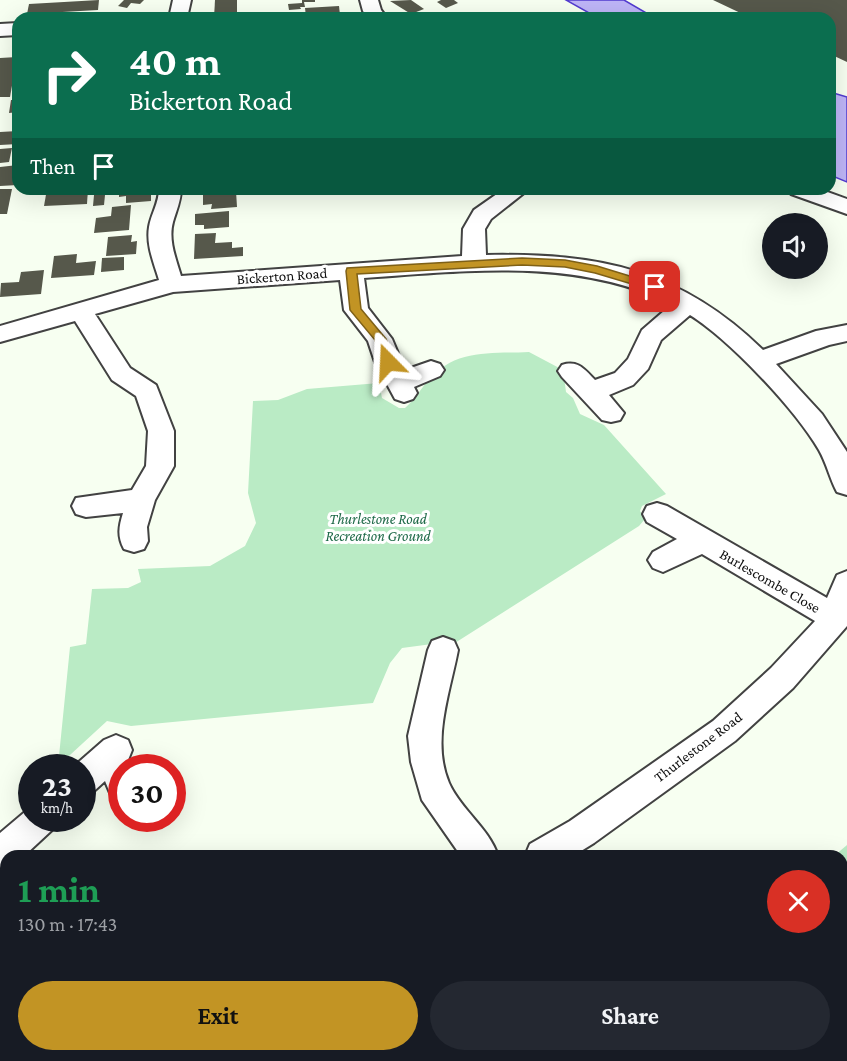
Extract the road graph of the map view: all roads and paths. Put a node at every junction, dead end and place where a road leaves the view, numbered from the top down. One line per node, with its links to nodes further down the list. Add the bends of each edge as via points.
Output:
1 (170, 195): 7 (street, via 159,230)
2 (503, 195): 5 (street, via 474,229)
3 (815, 195): 4 (street)
4 (847, 207)
5 (474, 263): 6 (street, Bickerton Road); 8 (street, Bickerton Road, via 522,261 582,266 655,287)
6 (351, 271): 7 (street, Bickerton Road); 13 (street, via 356,310 380,339 401,388)
7 (172, 284): 9 (street, Bickerton Road)
8 (688, 303): 12 (street, Bickerton Road); 15 (street, via 651,336 639,363 624,379)
9 (80, 310): 11 (street, Bickerton Road); 18 (street, via 121,374 147,391 161,431 160,466)
10 (847, 333): 12 (street)
11 (0, 334)
12 (759, 362): 17 (street, via 824,435)
13 (431, 370)
14 (571, 371): 15 (street)
15 (591, 392): 16 (street)
16 (611, 414)
17 (847, 485)
18 (141, 500): 19 (street); 21 (street, via 133,527)
19 (86, 506)
20 (657, 514): 22 (street, Burlescombe Close)
21 (134, 541)
22 (704, 542): 23 (street, Burlescombe Close); 25 (street, Burlescombe Close)
23 (663, 560)
24 (847, 583): 25 (street, Thurlestone Road)
25 (836, 618): 30 (street, Thurlestone Road, via 782,678 724,731)
26 (443, 650): 29 (street, via 424,736 428,762 434,789)
27 (26, 832): 28 (street)
28 (4, 850)
29 (477, 850)
30 (552, 850)

